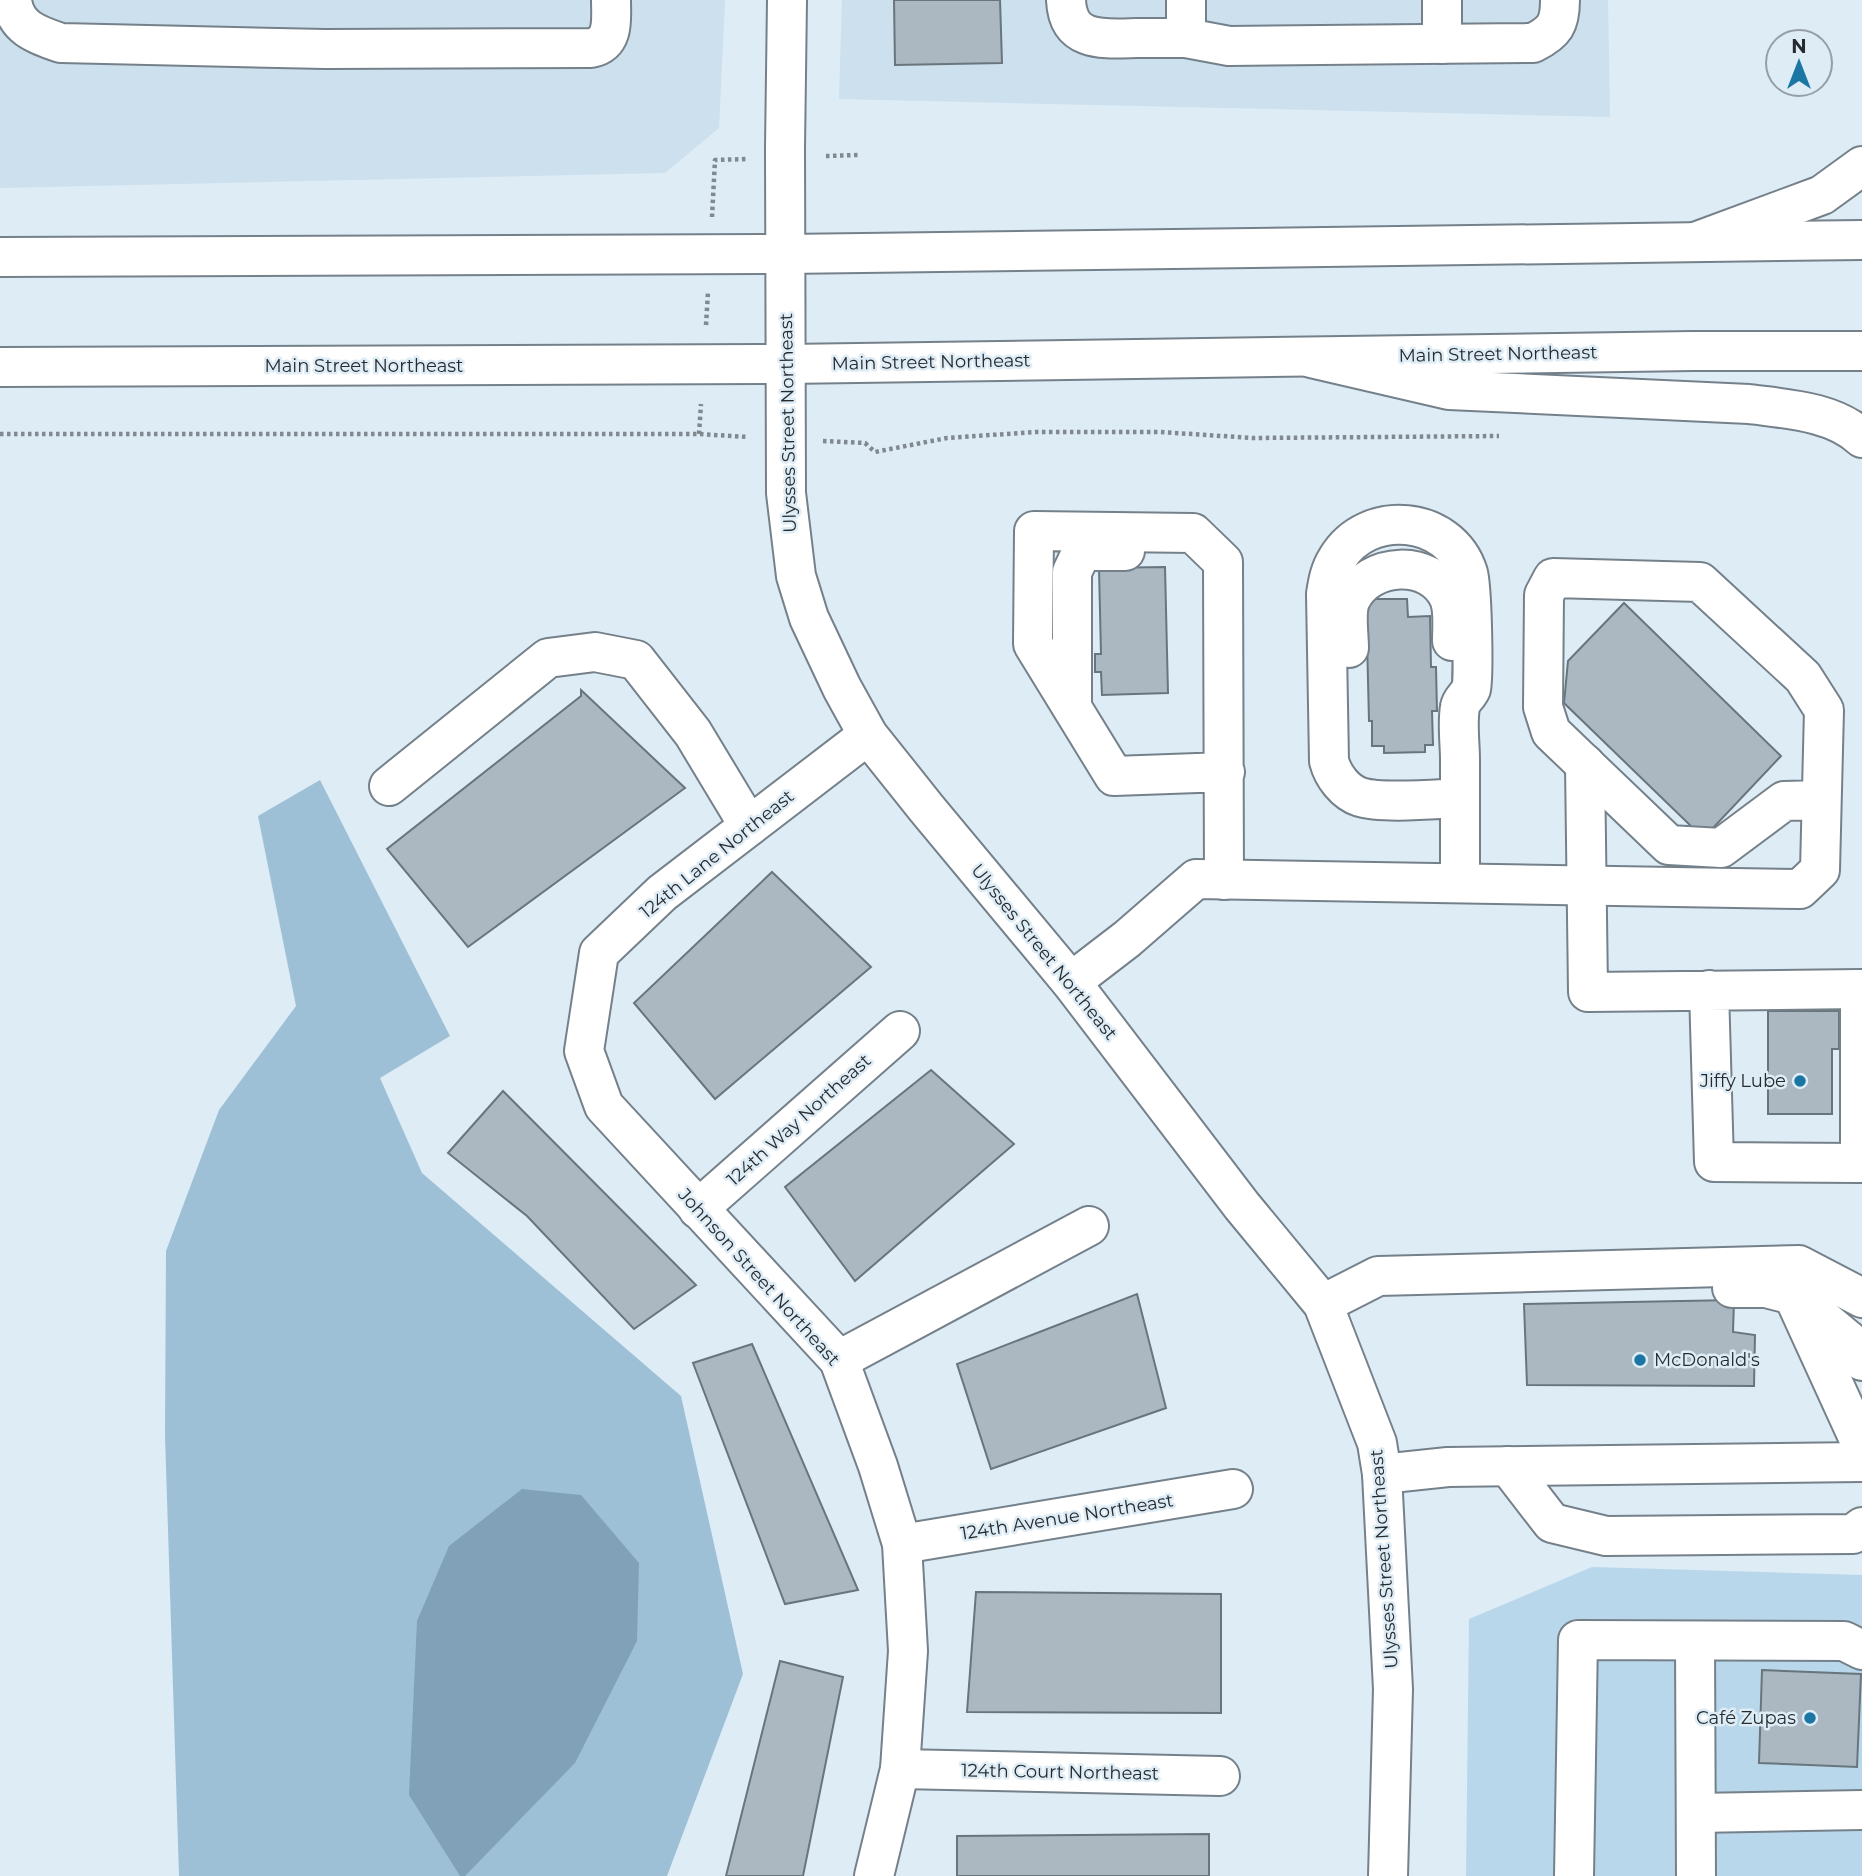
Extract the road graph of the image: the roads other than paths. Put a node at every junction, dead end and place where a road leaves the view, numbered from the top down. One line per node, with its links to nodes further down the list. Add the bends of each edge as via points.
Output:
1 (12, 0): 2 (main road, via 15,17 23,27 61,43 325,49 591,48 609,35)
2 (611, 0)
3 (787, 0): 13 (main road, Ulysses Street Northeast)
4 (1066, 0): 8 (main road, via 1072,24 1099,39)
5 (1186, 0): 8 (main road)
6 (1442, 0): 9 (main road)
7 (1560, 0): 9 (main road, via 1557,25 1533,43)
8 (1186, 38): 9 (main road, via 1229,46)
9 (1442, 44)
10 (1862, 166): 12 (main road, via 1822,195)
11 (1862, 240): 12 (main road)
12 (1695, 242): 13 (main road)
13 (785, 254): 14 (main road); 17 (main road, Ulysses Street Northeast)
14 (0, 257)
15 (1862, 351): 16 (main road, Main Street Northeast)
16 (1311, 358): 17 (main road, Main Street Northeast); 19 (main road, via 1449,390 1789,409 1825,417)
17 (786, 364): 18 (main road, Main Street Northeast); 23 (main road, Ulysses Street Northeast, via 786,493 796,576 826,658)
18 (0, 367)
19 (1862, 438)
20 (1223, 593): 22 (main road, via 1178,551 1082,551 1072,572); 22 (main road, via 1223,562 1193,533 1034,531 1033,643); 25 (main road)
21 (1460, 705): 27 (main road, via 1453,688 1447,575 1433,556 1416,546 1374,548 1351,577 1348,764); 27 (main road, via 1471,688 1472,593 1457,552 1422,527 1401,523 1364,532 1337,558 1326,594 1329,761 1345,788); 28 (main road)
22 (1072, 707): 25 (main road, via 1114,776)
23 (868, 735): 30 (main road, 124th Lane Northeast); 34 (main road, Ulysses Street Northeast)
24 (1585, 764): 29 (main road, via 1669,845 1721,848 1784,801); 29 (main road, via 1551,732 1543,707 1544,594 1553,578 1700,582 1803,677 1824,710); 33 (main road)
25 (1225, 772): 31 (main road)
26 (389, 786): 30 (main road, via 548,658 595,652 636,660 693,733)
27 (1361, 797): 28 (main road)
28 (1460, 798): 32 (main road)
29 (1821, 800): 33 (main road, via 1820,870 1800,889)
30 (749, 826): 37 (main road, 124th Lane Northeast, via 662,893 599,953)
31 (1224, 880): 32 (main road); 34 (main road, via 1196,879)
32 (1460, 882): 33 (main road)
33 (1586, 884): 35 (main road, via 1588,992)
34 (1071, 982): 43 (main road, Ulysses Street Northeast)
35 (1709, 990): 35 (main road, via 1860,989 1860,1163 1714,1162)
36 (900, 1031): 38 (main road, 124th Way Northeast)
37 (587, 1032): 38 (main road, Johnson Street Northeast, via 584,1051 604,1106)
38 (698, 1209): 44 (main road, Johnson Street Northeast)
39 (1089, 1226): 44 (main road)
40 (1499, 1273): 41 (main road, via 1521,1292 1766,1287); 42 (main road, via 1799,1265); 43 (main road, via 1378,1276)
41 (1793, 1295): 45 (main road, via 1855,1346); 46 (main road)
42 (1862, 1298)
43 (1323, 1304): 49 (main road, Ulysses Street Northeast, via 1377,1443)
44 (839, 1360): 52 (main road, Johnson Street Northeast)
45 (1862, 1361)
46 (1862, 1446)
47 (1862, 1462): 48 (main road)
48 (1508, 1466): 49 (main road); 51 (main road, via 1552,1523 1606,1536 1853,1534)
49 (1382, 1474): 60 (main road, Ulysses Street Northeast, via 1393,1689)
50 (1233, 1489): 52 (main road, 124th Avenue Northeast)
51 (1862, 1527)
52 (902, 1544): 55 (main road, Johnson Street Northeast, via 908,1651)
53 (1695, 1642): 54 (main road, via 1844,1641); 58 (main road); 61 (main road, via 1578,1640)
54 (1862, 1650)
55 (900, 1769): 56 (main road, 124th Court Northeast); 59 (main road, Johnson Street Northeast)
56 (1220, 1776)
57 (1862, 1810): 58 (main road)
58 (1696, 1813): 62 (main road)
59 (874, 1876)
60 (1388, 1876)
61 (1574, 1876)
62 (1696, 1876)

